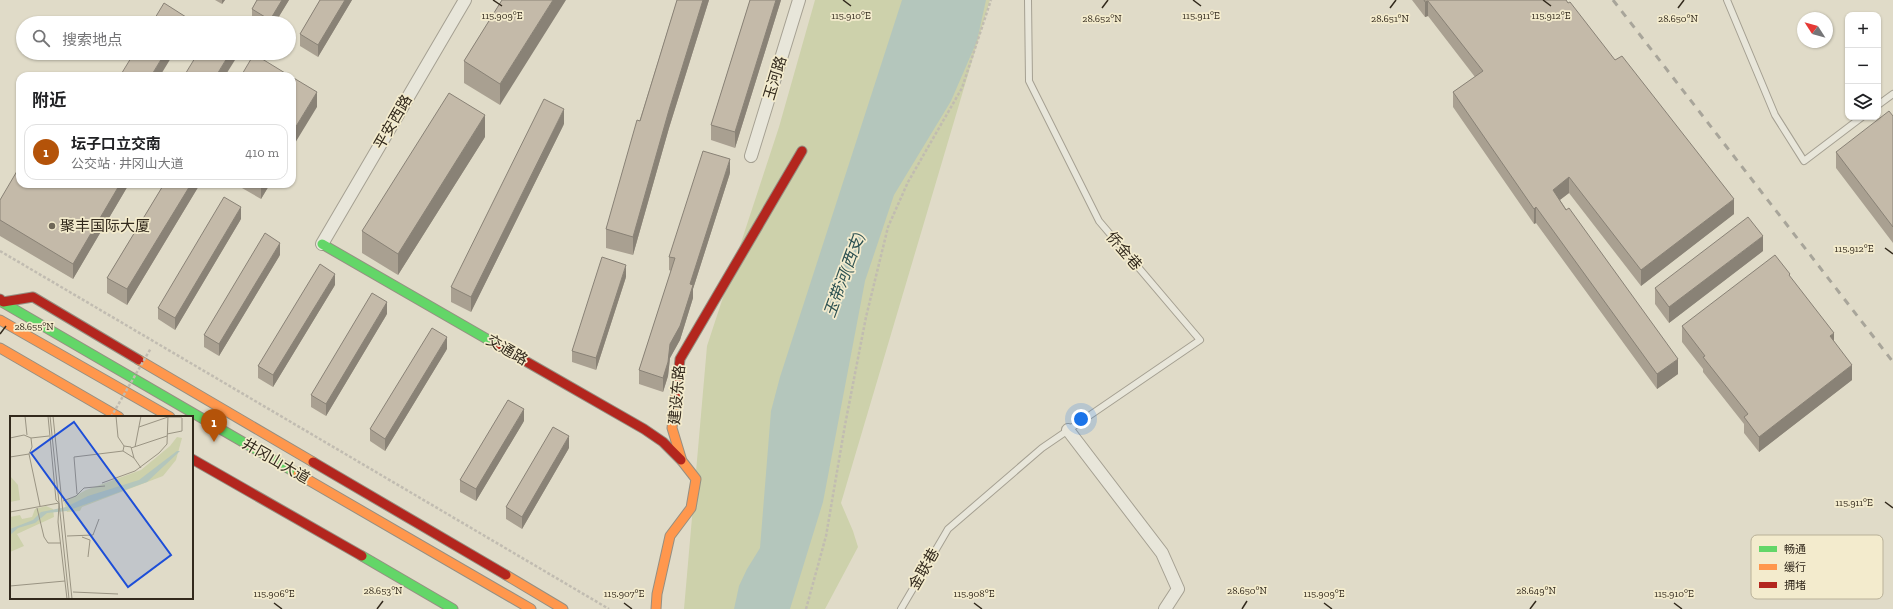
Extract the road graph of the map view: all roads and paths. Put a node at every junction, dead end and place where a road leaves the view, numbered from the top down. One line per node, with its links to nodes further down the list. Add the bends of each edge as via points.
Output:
1 (465, 0): 11 (street, 平安西路)
2 (799, 0): 10 (street, 玉河路)
3 (991, 0): 29 (path, via 962,88 908,182 888,227 844,425 826,536)
4 (1028, 0): 20 (lane, 侨金巷, via 1029,81 1098,222 1200,340)
5 (1726, 0): 8 (lane, via 1775,115 1804,161)
6 (1893, 94): 7 (lane)
7 (1881, 103)
8 (1858, 120)
9 (802, 151): 22 (main road, 建设东路, via 680,359 672,428)
10 (751, 156)
11 (322, 244): 22 (main road, 交通路, via 644,429 663,442)
12 (0, 251): 27 (path)
13 (1, 301): 25 (main road, 井冈山大道); 26 (main road, via 33,297)
14 (0, 320): 19 (main road)
15 (0, 348): 18 (main road)
16 (151, 348): 17 (path, bridge)
17 (112, 416)
18 (117, 416)
19 (168, 416)
20 (1068, 430): 23 (lane, 侨金巷, via 1042,448); 31 (street, via 1162,553 1178,589)
21 (193, 460): 24 (main road)
22 (686, 466): 28 (main road, 建设东路, via 696,478 691,508 670,536)
23 (948, 529): 30 (lane, 金联巷)
24 (453, 609)
25 (531, 609)
26 (563, 609)
27 (609, 609)
28 (656, 609)
29 (806, 609)
30 (901, 609)
31 (1165, 609)

